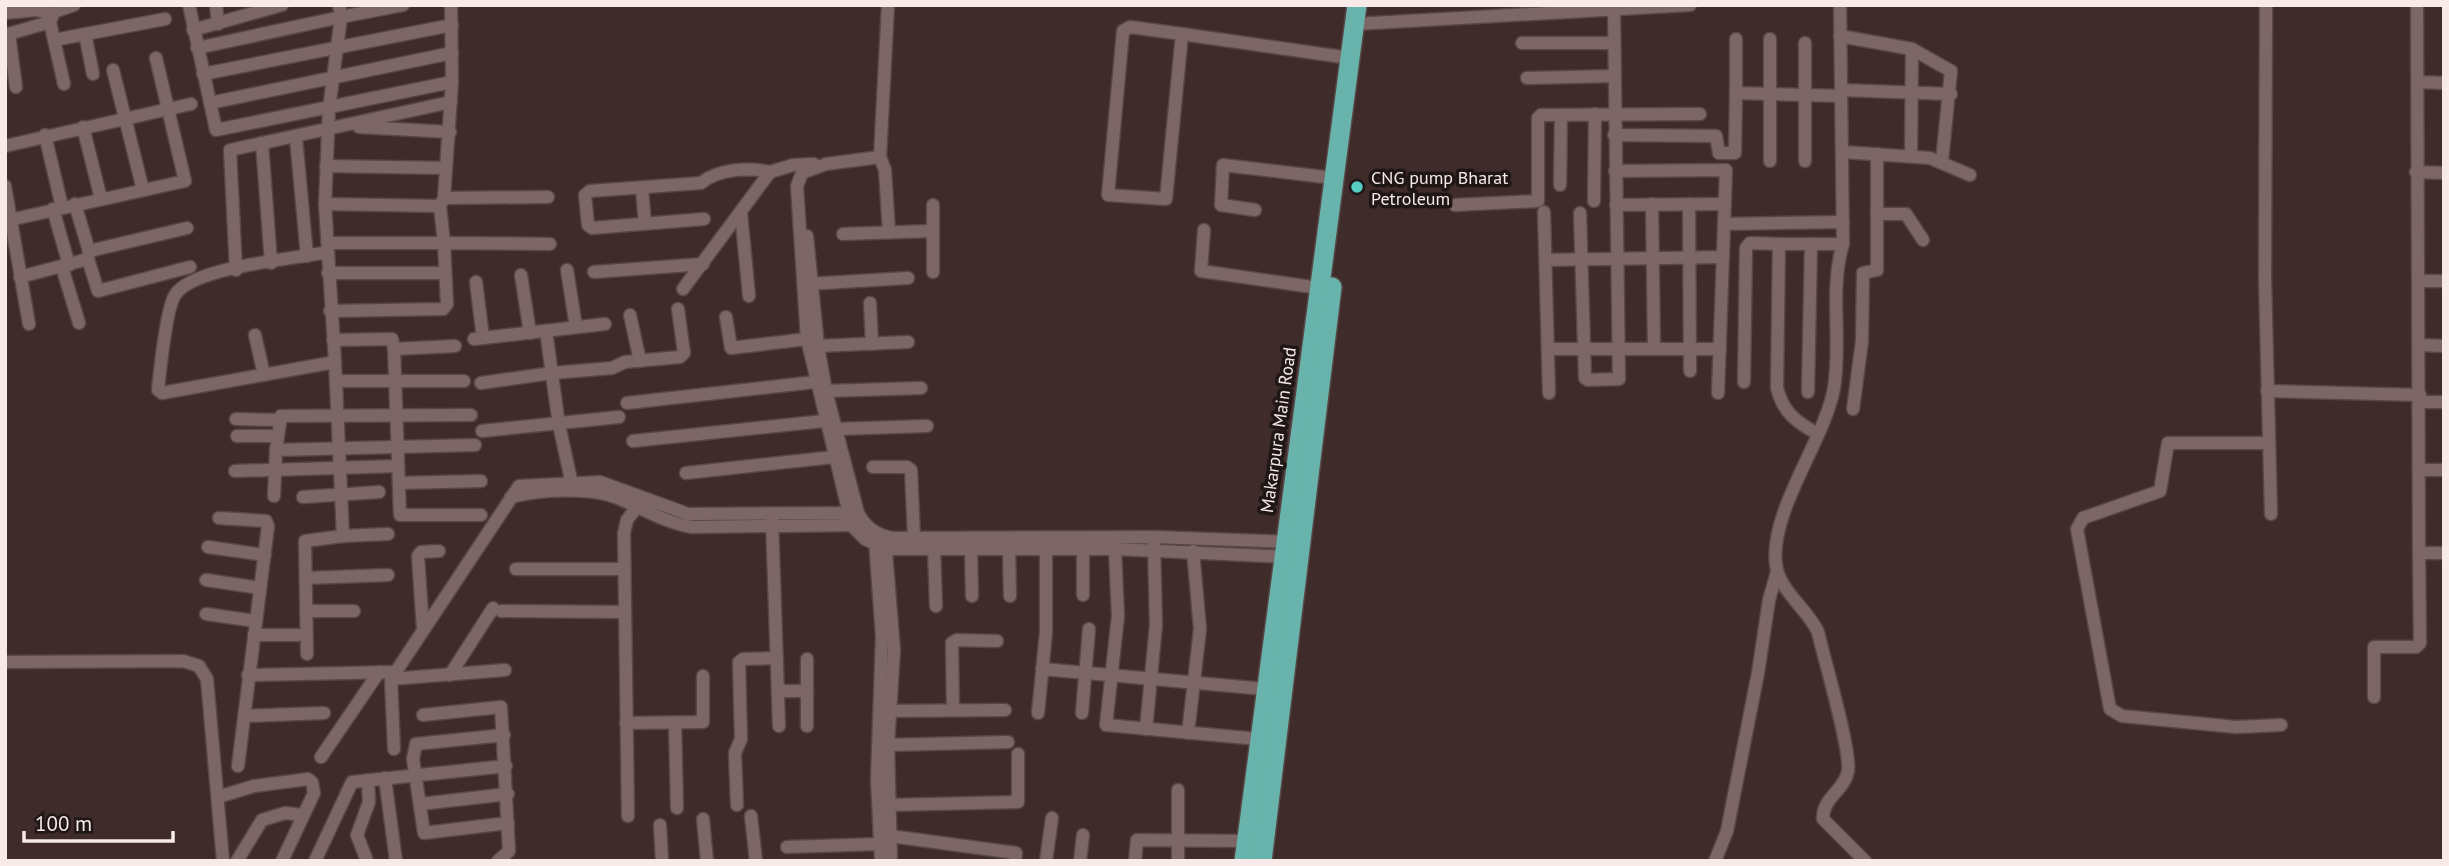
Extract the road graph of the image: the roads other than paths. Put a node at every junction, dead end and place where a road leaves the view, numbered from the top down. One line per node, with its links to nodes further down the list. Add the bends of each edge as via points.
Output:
1 (74, 5): 17 (street)
2 (189, 5): 21 (street)
3 (216, 5): 19 (street)
4 (282, 5): 13 (street)
5 (403, 5): 14 (street)
6 (450, 5): 20 (street)
7 (888, 5): 77 (street)
8 (1689, 5): 12 (street)
9 (1840, 5): 25 (street)
10 (2266, 5): 196 (street)
11 (2417, 5): 45 (street)
12 (1614, 9): 16 (street); 30 (street)
13 (244, 11): 19 (street)
14 (340, 11): 32 (street); 33 (street)
15 (5, 13): 17 (street, via 37,10)
16 (1363, 14): 37 (highway, Makarpura Main Road); 257 (highway, Makarpura Main Road, via 1311,453)
17 (51, 18): 24 (street); 28 (street)
18 (165, 19): 22 (street)
19 (218, 24): 21 (street)
20 (452, 25): 33 (street); 35 (street)
21 (193, 30): 32 (street)
22 (85, 34): 28 (street); 39 (street)
23 (1182, 34): 23 (street, via 1166,199 1108,195 1123,31 1130,27); 37 (street)
24 (7, 35): 48 (street)
25 (1840, 36): 34 (street); 50 (street)
26 (1736, 39): 49 (street)
27 (1770, 39): 52 (street)
28 (54, 40): 47 (street)
29 (1522, 43): 30 (street)
30 (1614, 43): 41 (street)
31 (1805, 43): 54 (street)
32 (197, 48): 40 (street)
33 (338, 48): 40 (street); 42 (street)
34 (1912, 49): 51 (street); 53 (street, via 1951,71)
35 (452, 53): 42 (street); 44 (street)
36 (156, 58): 58 (street)
37 (1350, 58): 89 (highway, Makarpura Main Road)
38 (113, 70): 64 (street)
39 (93, 74)
40 (204, 74): 56 (street)
41 (1614, 76): 43 (street); 61 (street)
42 (334, 77): 56 (street); 59 (street)
43 (1527, 78)
44 (452, 82): 55 (street); 59 (street)
45 (2418, 82): 46 (street); 86 (street)
46 (2444, 83)
47 (64, 84)
48 (16, 87)
49 (1736, 93): 52 (street); 70 (street, via 1735,153 1719,152 1716,136)
50 (1841, 93): 51 (street); 54 (street); 74 (street)
51 (1912, 93): 53 (street); 76 (street)
52 (1770, 94): 54 (street); 78 (street)
53 (1951, 94): 80 (street)
54 (1805, 95): 79 (street)
55 (451, 102): 65 (street); 68 (street)
56 (210, 103): 59 (street, via 219,130)
57 (191, 104): 58 (street)
58 (167, 109): 64 (street); 93 (street, via 185,181)
59 (329, 109): 67 (street)
60 (1595, 114): 61 (street); 63 (street); 96 (street)
61 (1614, 114): 62 (street); 70 (street)
62 (1700, 114)
63 (1561, 115): 90 (street); 103 (street, via 1538,118 1538,201)
64 (124, 118): 66 (street); 93 (street)
65 (344, 126): 67 (street); 68 (street)
66 (83, 127): 69 (street); 95 (street)
67 (329, 130): 71 (street); 81 (street)
68 (450, 132): 82 (street)
69 (45, 135): 73 (street); 105 (street)
70 (1614, 135): 84 (street)
71 (296, 138): 72 (street); 129 (street)
72 (262, 143): 136 (street); 140 (street, via 229,151)
73 (5, 146)
74 (1843, 152): 75 (street); 113 (street)
75 (1877, 154): 76 (street); 110 (street)
76 (1911, 156): 80 (street)
77 (880, 158): 83 (street); 119 (street, via 885,170)
78 (1770, 161)
79 (1805, 161)
80 (1942, 161): 88 (street)
81 (327, 166): 82 (street); 98 (street)
82 (446, 168): 97 (street)
83 (813, 168): 85 (street, via 793,165); 152 (street, via 802,173 796,192)
84 (1615, 171): 101 (street, via 1726,170); 104 (street)
85 (770, 172): 92 (street, via 712,174 701,183); 107 (street)
86 (2416, 172): 87 (street); 149 (street)
87 (2444, 173)
88 (1970, 175)
89 (1333, 178): 106 (street, via 1223,165 1221,205); 153 (highway, Makarpura Main Road)
90 (1560, 185)
91 (5, 186): 112 (street)
92 (642, 189): 114 (street); 114 (street, via 587,192 588,225)
93 (143, 190): 95 (street)
94 (548, 197): 97 (street)
95 (101, 199): 105 (street)
96 (1594, 201)
97 (442, 202): 98 (street); 122 (street)
98 (325, 204): 127 (street)
99 (1653, 204): 100 (street); 104 (street); 130 (street)
100 (1689, 204): 101 (street); 131 (street)
101 (1724, 204): 115 (street)
102 (933, 205): 118 (street)
103 (1455, 205)
104 (1616, 205): 133 (street)
105 (63, 207): 112 (street); 128 (street); 138 (street)
106 (1255, 210)
107 (741, 212): 137 (street); 155 (street)
108 (1544, 212): 135 (street)
109 (1580, 214): 134 (street)
110 (1877, 214): 121 (street, via 1906,214); 202 (street, via 1877,270 1863,273 1862,341)
111 (704, 219): 114 (street)
112 (8, 221): 147 (street)
113 (1843, 222): 115 (street); 126 (street)
114 (645, 224)
115 (1724, 224): 132 (street)
116 (187, 228): 128 (street)
117 (1204, 230): 153 (street, via 1201,271)
118 (932, 231): 119 (street); 143 (street)
119 (889, 232): 120 (street)
120 (843, 234)
121 (1923, 240)
122 (444, 243): 123 (street); 127 (street); 144 (street)
123 (550, 244)
124 (1779, 244): 125 (street); 191 (street, via 1750,243 1746,248); 214 (street, via 1777,388 1791,419)
125 (1811, 244): 126 (street); 195 (street)
126 (1843, 244): 214 (street, via 1834,388)
127 (328, 248): 129 (street); 145 (street)
128 (88, 255): 138 (street); 139 (street, via 99,291)
129 (307, 256): 136 (street)
130 (1654, 257): 131 (street); 133 (street); 175 (street)
131 (1689, 257): 132 (street); 180 (street)
132 (1723, 257): 181 (street)
133 (1617, 258): 134 (street); 179 (street)
134 (1581, 259): 135 (street); 178 (street)
135 (1546, 260): 177 (street)
136 (271, 263): 140 (street)
137 (703, 264): 142 (street); 154 (street)
138 (66, 266): 147 (street); 161 (street)
139 (190, 267)
140 (236, 270): 186 (street, via 207,275 176,292 158,390 162,393)
141 (567, 270): 164 (street)
142 (594, 272)
143 (933, 272)
144 (445, 273): 145 (street); 158 (street, via 447,304 443,310)
145 (328, 274): 158 (street)
146 (521, 275): 166 (street)
147 (20, 277): 162 (street)
148 (908, 278): 152 (street)
149 (2418, 281): 150 (street); 172 (street)
150 (2444, 281)
151 (475, 282): 166 (street, via 479,339)
152 (808, 283): 169 (street)
153 (1318, 288): 257 (highway, Makarpura Main Road)
154 (683, 289)
155 (749, 296)
156 (870, 303): 171 (street)
157 (678, 309): 182 (street, via 682,356)
158 (330, 311): 168 (street)
159 (630, 315): 182 (street)
160 (726, 317): 169 (street, via 731,348)
161 (79, 323)
162 (29, 324)
163 (605, 324): 164 (street)
164 (576, 327): 165 (street)
165 (546, 331): 166 (street); 185 (street)
166 (530, 333)
167 (255, 335): 186 (street)
168 (333, 340): 176 (street, via 391,338); 183 (street)
169 (812, 342): 171 (street); 190 (street); 194 (street)
170 (908, 342): 171 (street)
171 (872, 344)
172 (2419, 345): 174 (street); 199 (street)
173 (455, 346): 176 (street)
174 (2444, 346)
175 (1654, 348): 179 (street); 180 (street)
176 (394, 349): 187 (street)
177 (1548, 349): 178 (street); 197 (street)
178 (1584, 349): 179 (street); 179 (street, via 1588,380 1620,379)
179 (1619, 349)
180 (1691, 349): 181 (street); 184 (street)
181 (1720, 349): 198 (street)
182 (640, 361): 185 (street)
183 (335, 362): 186 (street); 188 (street)
184 (1690, 371)
185 (552, 373): 192 (street); 210 (street)
186 (264, 375)
187 (394, 380): 188 (street); 189 (street); 205 (street)
188 (336, 381): 204 (street)
189 (464, 381)
190 (815, 382): 200 (street); 209 (street)
191 (1744, 382)
192 (481, 383)
193 (921, 388): 194 (street)
194 (826, 391): 212 (street)
195 (1808, 391)
196 (2267, 391): 199 (street); 218 (street)
197 (1549, 393)
198 (1718, 393)
199 (2421, 398): 201 (street); 227 (street)
200 (627, 402)
201 (2444, 402)
202 (1853, 409)
203 (471, 415): 205 (street)
204 (339, 416): 205 (street); 208 (street, via 281,416); 221 (street)
205 (395, 416): 220 (street)
206 (620, 418): 210 (street)
207 (236, 419): 208 (street)
208 (279, 420): 216 (street)
209 (824, 421): 217 (street); 223 (street)
210 (559, 425): 213 (street); 234 (street)
211 (927, 426): 212 (street)
212 (836, 429): 244 (street)
213 (482, 431)
214 (1816, 433): 266 (street, via 1783,517)
215 (236, 436): 216 (street)
216 (277, 436): 222 (street)
217 (633, 441)
218 (2269, 443): 240 (street); 314 (street, via 2168,443 2160,491 2082,518 2077,529 2113,712 2236,727)
219 (475, 445): 220 (street)
220 (398, 447): 221 (street); 224 (street)
221 (340, 448): 222 (street); 226 (street)
222 (275, 450): 230 (street)
223 (834, 457): 231 (street); 244 (street)
224 (398, 466): 226 (street); 233 (street)
225 (873, 467): 247 (street, via 911,470)
226 (340, 468): 230 (street); 236 (street)
227 (2420, 470): 228 (street); 261 (street)
228 (2444, 470)
229 (235, 471): 230 (street)
230 (275, 471): 237 (street)
231 (686, 473)
232 (481, 481): 233 (street)
233 (399, 483): 241 (street, via 402,517)
234 (573, 487): 239 (street); 280 (street, via 511,497)
235 (379, 492): 236 (street)
236 (340, 494): 238 (street); 246 (street)
237 (274, 496)
238 (303, 497)
239 (641, 503): 243 (street, via 677,524); 265 (street, via 627,520)
240 (2271, 514)
241 (481, 515)
242 (219, 518): 263 (street, via 266,521)
243 (772, 519): 244 (street); 286 (street)
244 (855, 519): 249 (street)
245 (388, 534): 246 (street)
246 (343, 536): 268 (street, via 305,541)
247 (915, 537): 249 (street); 250 (street)
248 (1154, 537): 250 (street); 257 (street); 258 (street)
249 (880, 540): 253 (street); 306 (street, via 894,650)
250 (1046, 543): 252 (street); 255 (street); 289 (street)
251 (208, 547): 263 (street)
252 (1083, 548): 256 (street); 271 (street)
253 (934, 549): 254 (street); 274 (street)
254 (971, 549): 255 (street); 272 (street)
255 (1009, 549): 273 (street)
256 (1115, 549): 258 (street); 293 (street, via 1118,616)
257 (1292, 549): 260 (street); 300 (highway, Makarpura Main Road); 369 (highway, Makarpura Main Road)
258 (1154, 550): 260 (street); 298 (street)
259 (439, 551): 280 (street, via 418,556)
260 (1193, 551): 299 (street, via 1200,629)
261 (2419, 553): 262 (street); 303 (street, via 2420,643 2416,647 2374,647)
262 (2444, 553)
263 (265, 555): 270 (street)
264 (516, 569): 265 (street)
265 (624, 569): 277 (street)
266 (1777, 572): 370 (street, via 1727,831); 371 (street, via 1818,632 1846,753 1846,778 1825,806 1823,819)
267 (388, 575): 268 (street)
268 (306, 578): 275 (street)
269 (206, 580): 270 (street)
270 (260, 588): 279 (street)
271 (1083, 595)
272 (972, 596)
273 (1010, 596)
274 (936, 606)
275 (306, 611): 276 (street); 285 (street)
276 (354, 611)
277 (625, 612): 296 (street, via 497,609); 312 (street)
278 (206, 614): 279 (street)
279 (256, 621): 282 (street)
280 (423, 629): 295 (street)
281 (1089, 629): 292 (street)
282 (254, 635): 283 (street); 294 (street)
283 (299, 635)
284 (997, 640): 304 (street, via 952,643)
285 (307, 654)
286 (777, 658): 301 (street); 336 (street, via 739,662)
287 (807, 659): 302 (street)
288 (5, 662): 334 (street, via 183,661 199,666 207,678)
289 (1042, 669): 292 (street); 308 (street)
290 (505, 670): 296 (street)
291 (379, 672): 294 (street); 295 (street); 325 (street)
292 (1085, 672): 293 (street); 309 (street)
293 (1111, 674): 298 (street); 317 (street, via 1106,725)
294 (248, 675): 311 (street)
295 (392, 675): 296 (street); 323 (street)
296 (450, 675)
297 (703, 676): 313 (street, via 704,722)
298 (1153, 678): 299 (street); 317 (street)
299 (1195, 682): 300 (street); 318 (street)
300 (1265, 689): 320 (highway, Makarpura Main Road)
301 (778, 691): 302 (street); 315 (street)
302 (807, 691): 316 (street)
303 (2374, 697)
304 (953, 710): 305 (street); 306 (street)
305 (1005, 710)
306 (886, 711): 322 (street); 330 (street)
307 (324, 713): 311 (street)
308 (1038, 713)
309 (1082, 713)
310 (423, 715): 319 (street, via 498,706)
311 (244, 716): 326 (street)
312 (626, 723): 313 (street); 340 (street)
313 (675, 723): 338 (street)
314 (2281, 725)
315 (779, 726)
316 (807, 726)
317 (1146, 729): 318 (street)
318 (1188, 733): 320 (street)
319 (504, 735): 327 (street); 328 (street, via 415,745)
320 (1258, 739): 349 (highway, Makarpura Main Road)
321 (1008, 742): 322 (street)
322 (888, 745): 330 (street)
323 (394, 749)
324 (1018, 754): 337 (street, via 1018,803)
325 (321, 757)
326 (238, 766)
327 (506, 766): 328 (street); 333 (street)
328 (415, 774): 329 (street); 335 (street)
329 (385, 778): 331 (street); 356 (street)
330 (883, 779): 337 (street); 347 (street)
331 (368, 780): 354 (street, via 350,784); 355 (street, via 369,802 357,835)
332 (1178, 790): 348 (street)
333 (508, 794): 335 (street); 344 (street)
334 (218, 797): 339 (street, via 254,786 307,779 314,793); 351 (street)
335 (420, 804): 344 (street, via 424,833)
336 (737, 805)
337 (889, 805): 347 (street)
338 (677, 808)
339 (303, 815): 352 (street, via 285,813 262,820); 353 (street)
340 (628, 816)
341 (751, 816): 360 (street)
342 (1052, 818): 364 (street)
343 (703, 819): 359 (street)
344 (508, 823): 357 (street, via 509,852)
345 (660, 825): 358 (street)
346 (1083, 835): 365 (street)
347 (885, 840): 350 (street); 361 (street); 362 (street); 363 (street, via 1016,853)
348 (1178, 841): 349 (street); 366 (street, via 1135,841); 367 (street)
349 (1247, 841): 368 (highway, Makarpura Main Road)
350 (787, 847)
351 (223, 861)
352 (237, 861)
353 (282, 861)
354 (316, 861)
355 (367, 861)
356 (396, 861)
357 (498, 861)
358 (662, 861)
359 (707, 861)
360 (756, 861)
361 (881, 861)
362 (891, 861)
363 (1015, 861)
364 (1046, 861)
365 (1080, 861)
366 (1135, 861)
367 (1178, 861)
368 (1244, 861)
369 (1262, 861)
370 (1715, 861)
371 (1866, 861)

